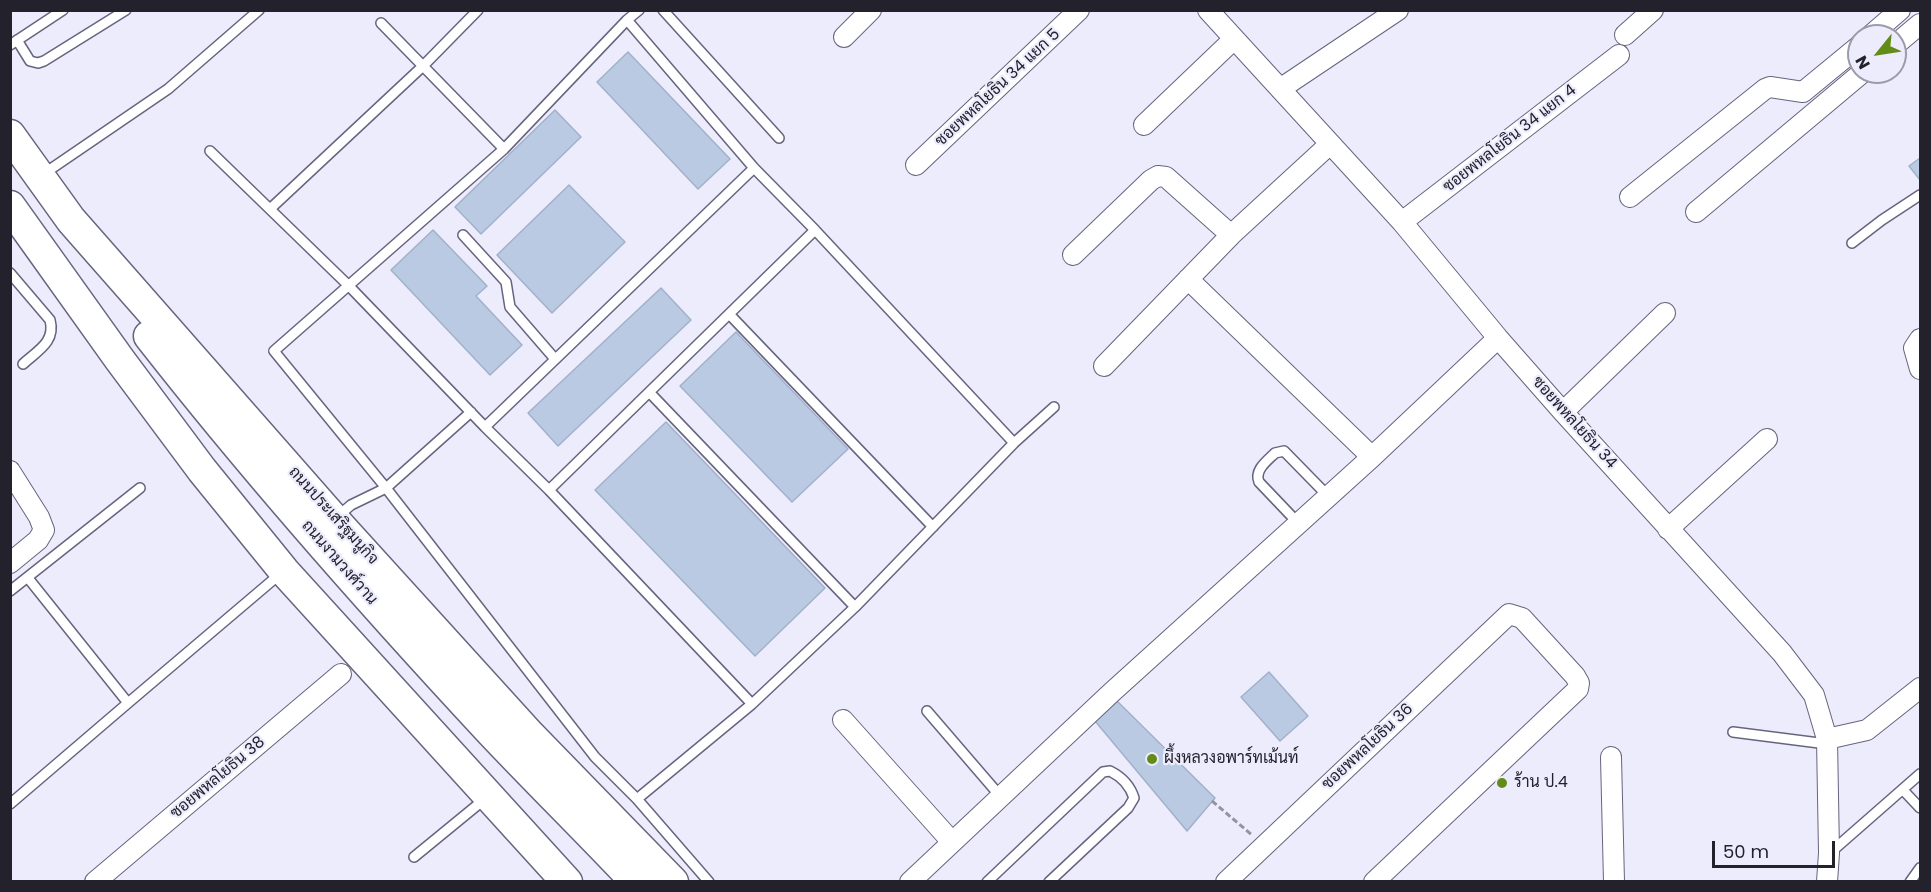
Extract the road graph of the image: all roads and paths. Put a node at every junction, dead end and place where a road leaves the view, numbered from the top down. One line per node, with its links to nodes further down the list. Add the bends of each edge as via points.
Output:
1 (63, 10): 21 (lane)
2 (126, 10): 21 (lane, via 38,63 30,61)
3 (259, 10): 35 (lane, via 168,89)
4 (478, 10): 24 (lane)
5 (639, 10): 13 (lane)
6 (663, 10): 29 (lane)
7 (871, 10): 19 (street)
8 (1079, 10): 33 (street, ซอยพหลโยธิน 34 แยก 5)
9 (1208, 10): 20 (street, ซอยพหลโยธิน 34)
10 (1398, 10): 26 (street)
11 (1653, 10): 17 (street)
12 (1900, 10): 15 (street)
13 (627, 20): 31 (lane); 34 (lane)
14 (381, 23): 24 (lane)
15 (1884, 24)
16 (1920, 24): 18 (street)
17 (1625, 35)
18 (1907, 35)
19 (844, 37)
20 (1234, 39): 26 (street, ซอยพหลโยธิน 34); 27 (street)
21 (14, 42)
22 (1619, 56): 42 (street, ซอยพหลโยธิน 34 แยก 4)
23 (1847, 56): 37 (street, via 1803,92 1765,89)
24 (423, 66): 31 (lane); 39 (lane)
25 (1849, 84): 40 (street)
26 (1280, 89): 30 (street, ซอยพหลโยธิน 34)
27 (1144, 125)
28 (10, 135): 35 (main road, ถนนประเสริฐมนูกิจ)
29 (779, 138)
30 (1330, 144): 42 (street, ซอยพหลโยธิน 34); 45 (street)
31 (504, 149): 51 (lane)
32 (210, 151): 39 (lane)
33 (916, 165)
34 (754, 168): 43 (lane); 56 (lane)
35 (40, 177): 41 (main road, ถนนประเสริฐมนูกิจ)
36 (1920, 195): 46 (lane)
37 (1630, 197)
38 (10, 206): 47 (main road)
39 (270, 209): 51 (lane)
40 (1696, 212)
41 (71, 220): 73 (main road, ถนนประเสริฐมนูกิจ); 107 (main road, ถนนงามวงศ์วาน, via 123,301 197,397 341,566 491,733)
42 (1402, 222): 54 (street, ซอยพหลโยธิน 34)
43 (815, 230): 53 (lane); 66 (lane)
44 (463, 235): 56 (lane, via 506,282 510,307)
45 (1231, 235): 48 (street, via 1166,177 1158,176); 50 (street)
46 (1852, 243)
47 (41, 251): 78 (main road, via 202,470); 106 (main road, ถนนงามวงศ์วาน, via 100,310 360,615 490,758)
48 (1073, 255)
49 (10, 273): 57 (lane, via 50,320 53,329 49,340)
50 (1188, 279): 58 (street); 67 (street)
51 (348, 285): 62 (lane); 70 (lane, via 274,351)
52 (1665, 313): 63 (street)
53 (729, 314): 60 (lane); 75 (lane)
54 (1498, 338): 63 (street, ซอยพหลโยธิน 34); 67 (street)
55 (1920, 339): 59 (street, via 1914,348)
56 (555, 359): 64 (lane)
57 (23, 364)
58 (1104, 366)
59 (1920, 369)
60 (650, 393): 71 (lane); 81 (lane)
61 (1054, 407): 66 (lane)
62 (471, 412): 64 (lane); 70 (lane)
63 (1563, 412): 76 (street, ซอยพหลโยธิน 34)
64 (485, 427): 71 (lane)
65 (1767, 439): 76 (street)
66 (1014, 443): 75 (lane)
67 (1372, 457): 72 (street)
68 (10, 471): 77 (street, via 44,530)
69 (140, 488): 79 (lane)
70 (387, 488): 73 (lane, via 351,505); 95 (lane, via 595,757)
71 (549, 490): 85 (lane)
72 (1329, 496): 74 (street); 74 (lane, via 1284,452 1275,453 1257,477)
73 (334, 519): 108 (main road, ถนนประเสริฐมนูกิจ, via 530,735)
74 (1299, 524): 94 (street)
75 (933, 527): 81 (lane)
76 (1668, 529): 89 (street, ซอยพหลโยธิน 34, via 1782,653 1814,695)
77 (10, 563)
78 (284, 570): 84 (lane); 93 (main road)
79 (28, 578): 80 (lane); 84 (lane)
80 (10, 591)
81 (855, 607): 85 (lane)
82 (341, 674): 104 (street, ซอยพหลโยธิน 38)
83 (1920, 688): 89 (street, via 1867,730)
84 (128, 703): 97 (lane)
85 (752, 704): 95 (lane)
86 (927, 711): 94 (lane)
87 (843, 720): 99 (street)
88 (1733, 732): 89 (lane)
89 (1827, 741): 101 (street, ซอยพหลโยธิน 34)
90 (1611, 757): 115 (street)
91 (1920, 774): 92 (lane)
92 (1903, 790): 98 (lane); 101 (lane)
93 (488, 796): 102 (lane); 105 (main road)
94 (1001, 797): 99 (street)
95 (637, 799): 109 (lane)
96 (1212, 801): 100 (path)
97 (10, 804)
98 (1920, 808)
99 (952, 842): 110 (street)
100 (1264, 845): 113 (street, ซอยพหลโยธิน 36); 114 (street, ซอยพหลโยธิน 36, via 1509,614 1522,618 1575,676 1578,689)
101 (1829, 854): 116 (street, ซอยพหลโยธิน 34)
102 (414, 856)
103 (1920, 868): 117 (lane)
104 (95, 882)
105 (567, 882)
106 (612, 882)
107 (636, 882)
108 (673, 882)
109 (709, 882)
110 (910, 882)
111 (987, 882): 112 (lane, via 1103,772 1118,774 1131,788 1134,798 1128,808)
112 (1049, 882)
113 (1226, 882)
114 (1374, 882)
115 (1614, 882)
116 (1827, 882)
117 (1911, 882)

